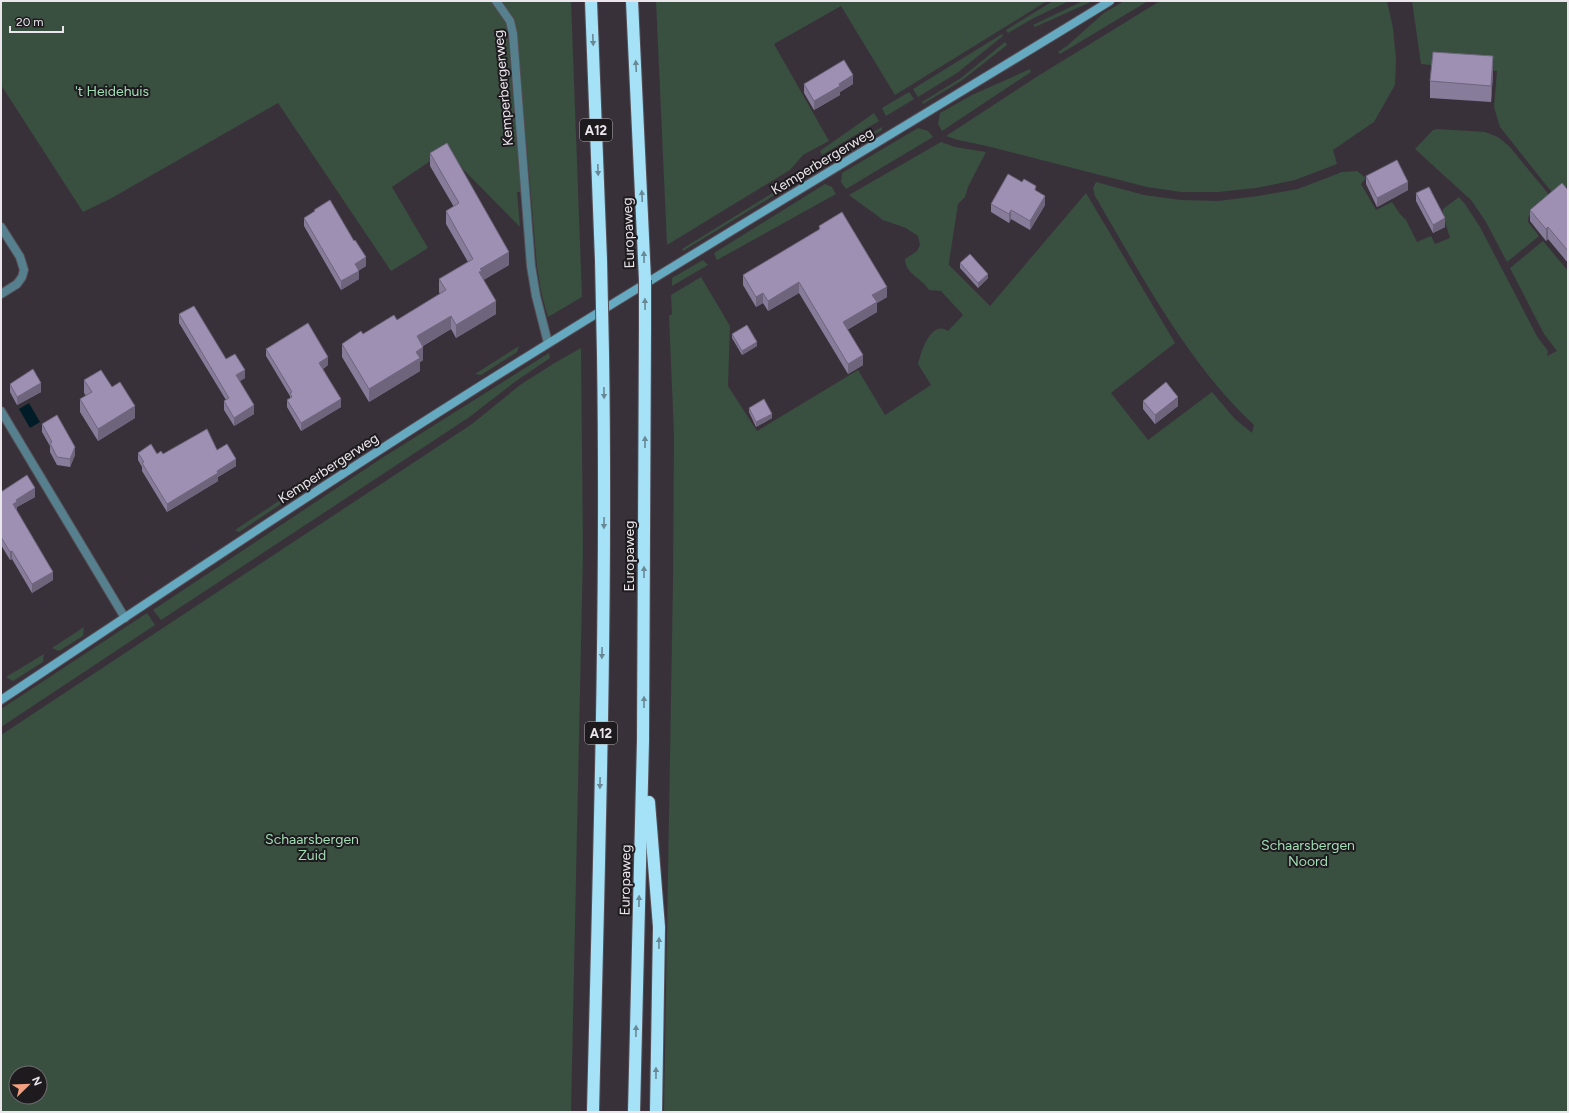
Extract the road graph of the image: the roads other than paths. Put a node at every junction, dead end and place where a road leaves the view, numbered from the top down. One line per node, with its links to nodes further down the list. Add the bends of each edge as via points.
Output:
1 (496, 1): 7 (street, Kemperbergerweg, via 510,21 513,34 531,266)
2 (591, 1): 12 (highway, Europaweg / A12, one-way to 12, bridge, via 604,354 605,451 600,852)
3 (632, 1): 11 (highway, Europaweg, one-way to 3, bridge, via 644,235)
4 (1110, 1): 7 (main road, Kemperbergerweg)
5 (1, 227): 6 (street, via 20,257 24,270 16,284)
6 (1, 294)
7 (548, 343): 9 (main road, Kemperbergerweg, via 324,486)
8 (1, 410): 9 (street)
9 (125, 618): 10 (main road, Kemperbergerweg)
10 (1, 700)
11 (643, 741): 13 (highway, Europaweg, one-way to 11); 14 (highway, one-way to 11, via 659,927)
12 (593, 1112)
13 (634, 1112)
14 (656, 1112)

